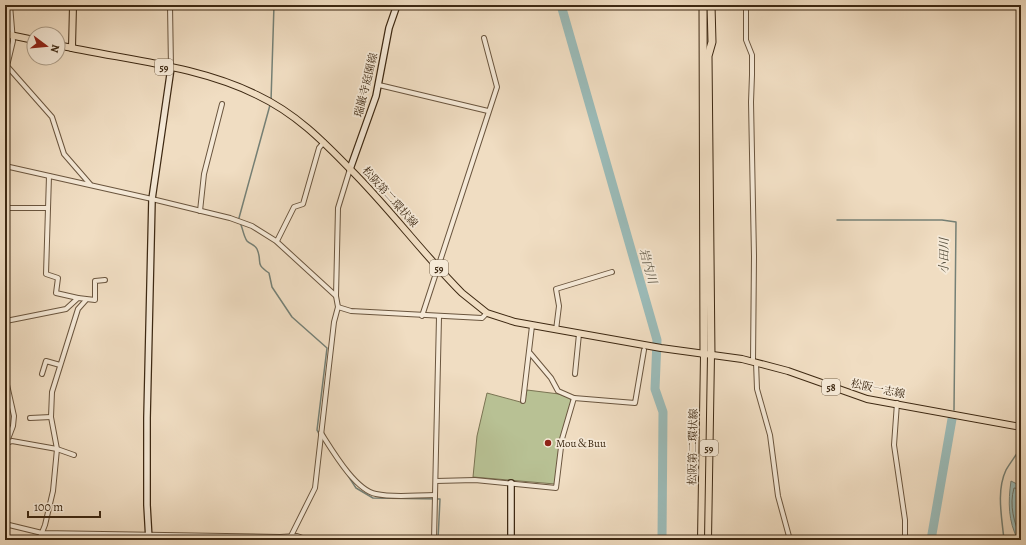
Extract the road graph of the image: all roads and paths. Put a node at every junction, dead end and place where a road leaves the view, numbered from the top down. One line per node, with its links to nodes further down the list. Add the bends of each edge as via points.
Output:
1 (10, 5): 9 (street)
2 (73, 5): 13 (main road)
3 (170, 5): 15 (street)
4 (397, 5): 16 (street, 瑞巌寺庭園線, via 389,28)
5 (703, 5): 46 (highway)
6 (712, 5): 46 (highway, via 712,42 708,56)
7 (746, 5): 47 (street, via 746,40 752,55 750,102)
8 (5, 34): 9 (main road)
9 (12, 35): 10 (main road); 14 (street, via 13,41)
10 (26, 38)
11 (484, 38): 18 (street, via 497,87)
12 (66, 47): 13 (main road, 松阪第二環状線 / 59)
13 (72, 48): 15 (main road, 松阪第二環状線 / 59)
14 (6, 66): 23 (street, via 52,117 64,154)
15 (171, 68): 19 (main road, 松阪第二環状線 / 59, via 225,81 268,100 298,119); 24 (street)
16 (379, 85): 18 (street); 21 (street, 瑞巌寺庭園線)
17 (222, 104): 27 (street, via 204,174)
18 (488, 111): 29 (street)
19 (324, 142): 21 (main road, 松阪第二環状線 / 59); 28 (street, via 319,148 303,204 294,207)
20 (5, 166): 22 (street)
21 (350, 169): 29 (main road, 松阪第二環状線 / 59, via 376,194); 32 (street, via 338,208)
22 (49, 176): 23 (street); 26 (street)
23 (90, 184): 24 (street)
24 (152, 199): 27 (street); 71 (street, via 147,426)
25 (5, 208): 26 (street)
26 (47, 208): 33 (street, via 46,274 58,278 56,293)
27 (200, 211): 28 (street, via 252,226)
28 (277, 242): 32 (street)
29 (438, 267): 36 (main road, 松阪第二環状線 / 59, via 462,293); 37 (street)
30 (612, 272): 41 (street, via 556,289 559,306)
31 (105, 280): 34 (street, via 95,281 95,300)
32 (336, 296): 35 (street)
33 (78, 298): 34 (street); 39 (street, via 66,309)
34 (86, 300): 48 (street, via 78,309)
35 (338, 307): 37 (street, via 351,311); 58 (street)
36 (488, 313): 38 (street, via 482,318); 40 (main road, 松阪第二環状線 / 59)
37 (422, 316): 38 (street)
38 (439, 317): 63 (street)
39 (5, 319): 43 (street)
40 (532, 326): 41 (main road, 松阪第二環状線 / 59); 45 (street)
41 (556, 330): 42 (main road, 松阪第二環状線 / 59)
42 (579, 334): 46 (main road, 松阪第二環状線 / 59); 50 (street)
43 (5, 348)
44 (644, 350): 52 (street, via 634,403)
45 (530, 353): 52 (street, via 548,373 558,391); 53 (street)
46 (707, 355): 47 (main road, 松阪一志線 / 58); 77 (main road, 松阪第二環状線 / 59); 78 (main road, 松阪第二環状線 / 59)
47 (755, 362): 54 (main road, 松阪一志線 / 58, via 852,394); 79 (street, via 757,389 770,435 778,496)
48 (60, 365): 49 (street, via 46,361); 55 (street, via 52,392)
49 (42, 374)
50 (575, 374)
51 (5, 376): 59 (street, via 14,416)
52 (574, 398): 64 (street, via 562,439 556,488)
53 (523, 401)
54 (897, 403): 57 (main road, 松阪一志線 / 58); 80 (street, via 894,445 905,520)
55 (51, 417): 56 (street); 60 (street)
56 (30, 418)
57 (1018, 426)
58 (321, 435): 66 (street, via 358,484 366,490 378,495); 70 (street, via 315,488)
59 (6, 444): 60 (street, via 12,440)
60 (57, 449): 61 (street); 69 (street, via 53,491)
61 (74, 455)
62 (5, 472): 65 (street)
63 (436, 481): 64 (street, via 475,480); 66 (street)
64 (511, 483): 76 (street)
65 (6, 493): 67 (street)
66 (435, 498): 75 (street)
67 (5, 512)
68 (5, 524): 69 (street)
69 (42, 533): 71 (street); 72 (street)
70 (292, 535): 71 (street); 73 (street); 74 (street)
71 (149, 537)
72 (39, 540)
73 (289, 540)
74 (308, 540)
75 (434, 540)
76 (511, 540)
77 (701, 540)
78 (708, 540)
79 (790, 540)
80 (905, 540)

